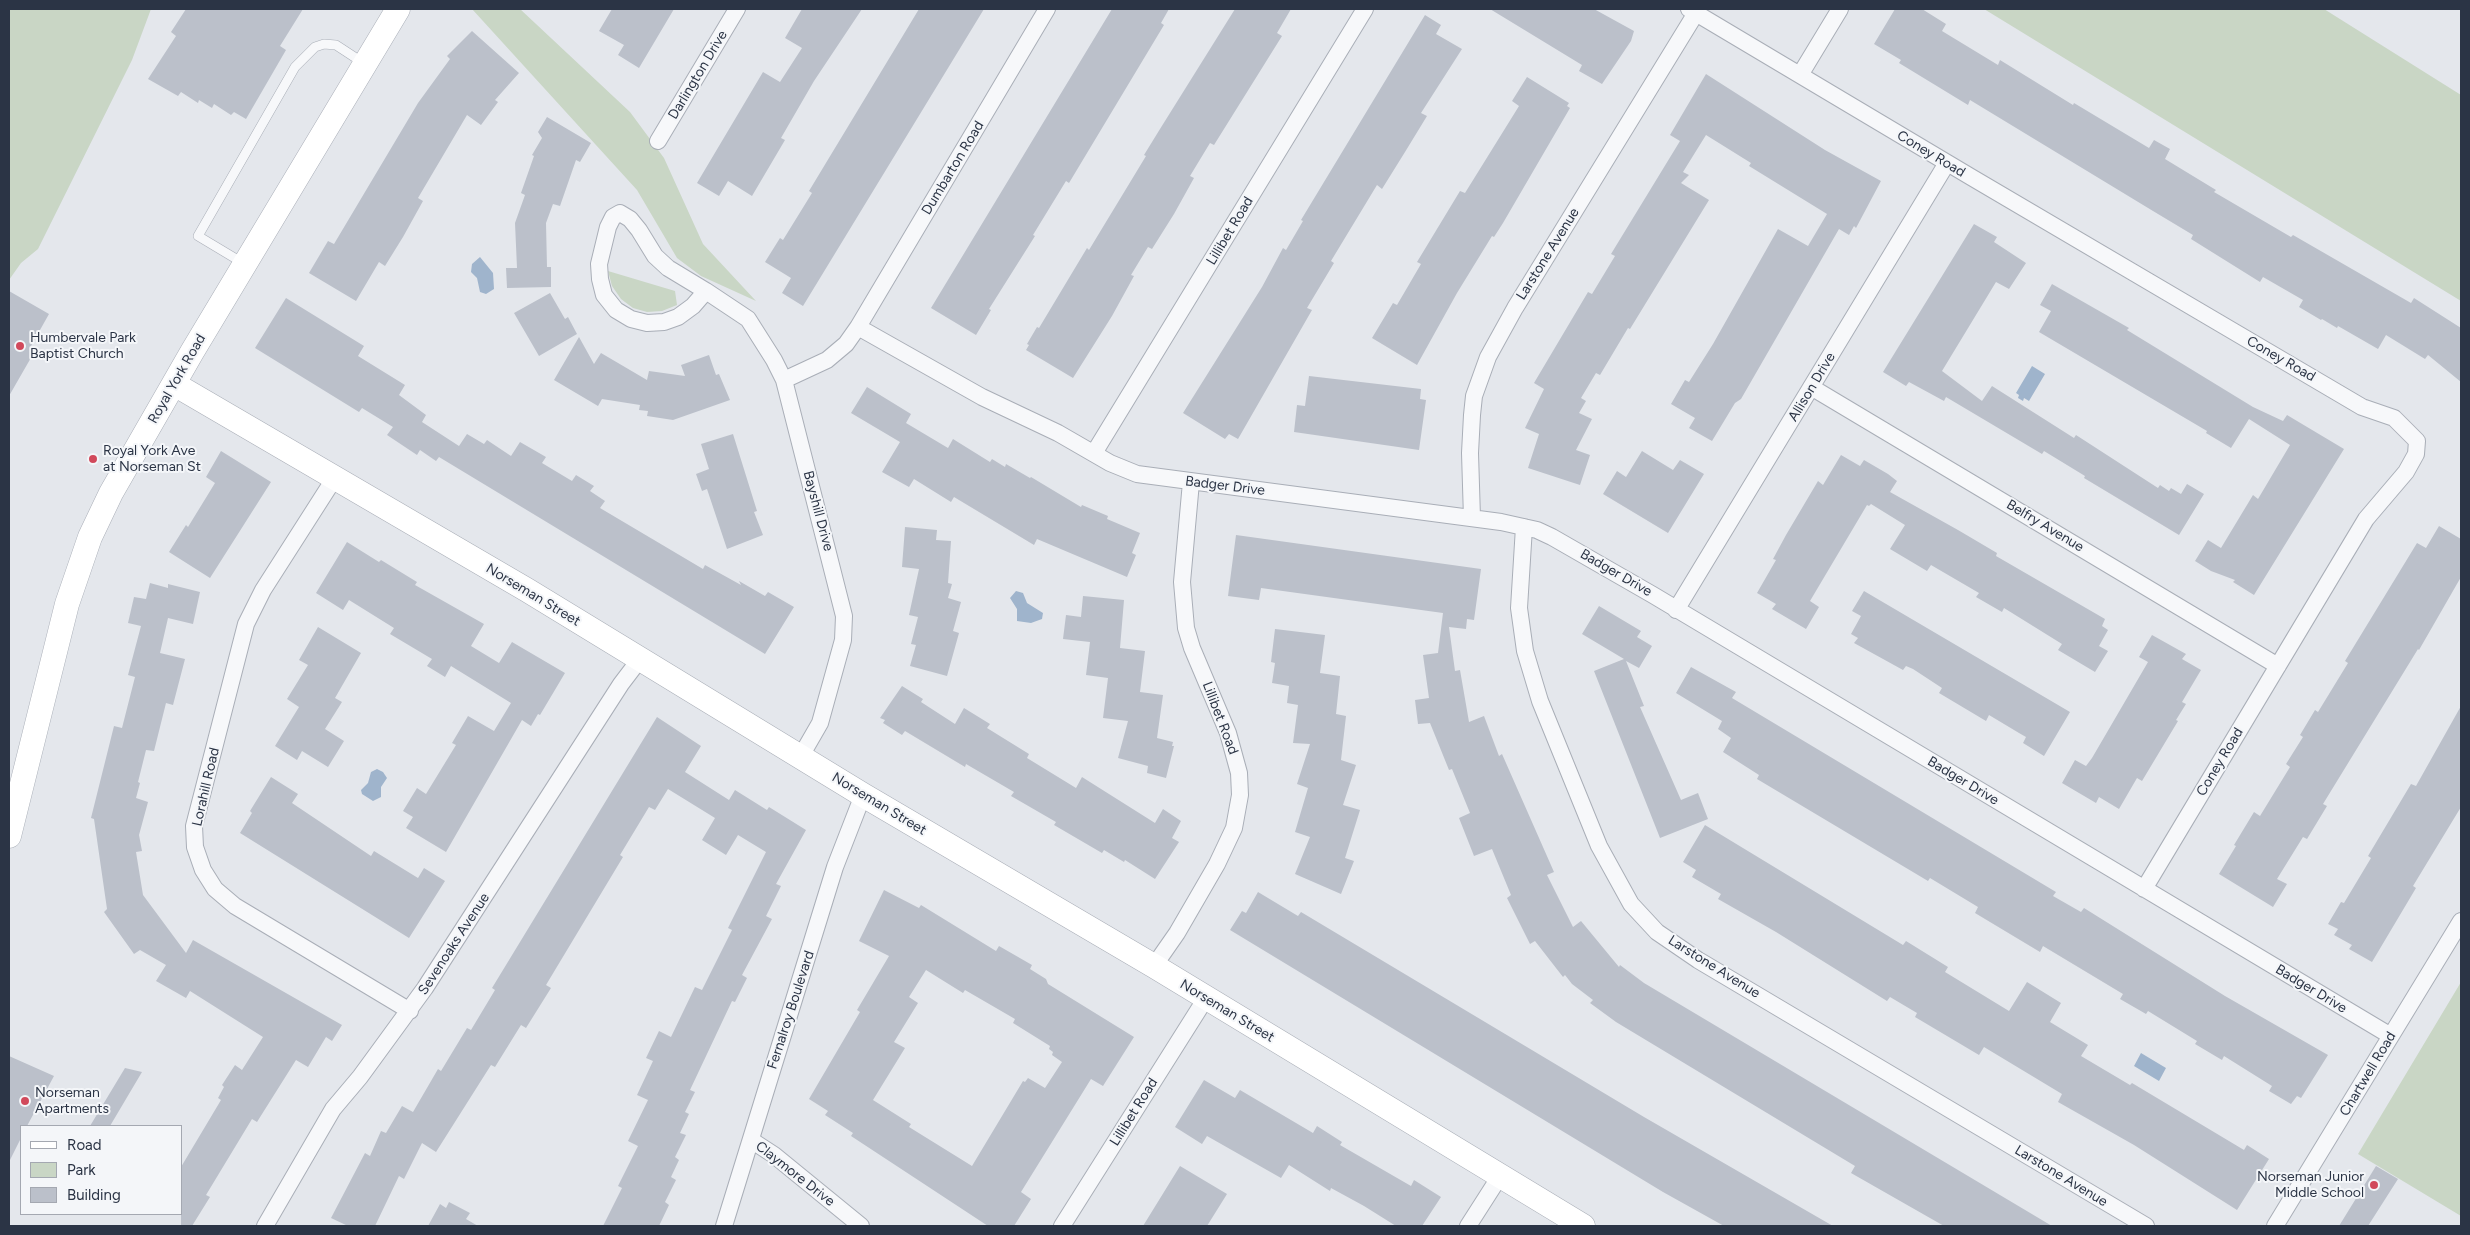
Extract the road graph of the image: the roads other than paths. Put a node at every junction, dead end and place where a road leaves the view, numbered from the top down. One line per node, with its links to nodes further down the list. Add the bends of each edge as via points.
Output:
1 (398, 9): 7 (street, Royal York Road)
2 (737, 9): 9 (street, Darlington Drive)
3 (1047, 9): 13 (street, Dumbarton Road)
4 (1365, 9): 17 (street, Lillibet Road)
5 (1840, 9): 8 (street)
6 (1693, 11): 8 (street, Coney Road); 20 (street, Larstone Avenue, via 1488,357 1474,396 1472,415)
7 (365, 64): 11 (street, Royal York Road); 11 (lane, via 336,45 324,44 315,47 295,67 198,236)
8 (1800, 75): 10 (street, Coney Road)
9 (658, 141)
10 (1947, 163): 16 (street, Allison Drive); 24 (street, Coney Road, via 2362,407 2394,418 2417,441 2416,454 2406,472 2366,519)
11 (244, 264): 15 (street, Royal York Road)
12 (706, 291): 12 (street, Bayshill Drive, via 668,268 655,256 630,219 620,213 613,217 600,264 600,279 604,295 616,310 631,320 664,322 693,306); 14 (street, Bayshill Drive, via 748,319)
13 (858, 327): 14 (street, via 832,357); 17 (street, Badger Drive, via 982,397)
14 (784, 380): 25 (street, Bayshill Drive, via 844,616 843,640 820,723)
15 (174, 384): 18 (street, Norseman Street); 27 (street, Royal York Road, via 120,477 90,537 68,604)
16 (1811, 387): 22 (street, Allison Drive); 24 (street, Belfry Avenue)
17 (1094, 453): 19 (street, Badger Drive, via 1137,474)
18 (334, 479): 23 (street, Norseman Street); 32 (street, Lorahill Road, via 246,624 194,826 195,847 203,870 234,906)
19 (1191, 482): 20 (street, Badger Drive); 30 (street, Lillibet Road, via 1182,582 1186,628 1228,733 1239,774 1240,795 1234,828 1218,864)
20 (1472, 518): 21 (street, Badger Drive)
21 (1524, 527): 22 (street, Badger Drive, via 1566,544); 42 (street, Larstone Avenue, via 1519,608 1525,651 1540,700 1596,837 1631,904 1657,932 1698,960)
22 (1676, 610): 28 (street, Badger Drive)
23 (640, 659): 25 (street, Norseman Street); 32 (street, Sevenoaks Avenue)
24 (2278, 666): 28 (street, Coney Road)
25 (801, 756): 26 (street, Norseman Street)
26 (863, 795): 30 (street, Norseman Street); 34 (street, Fernalroy Boulevard, via 835,867)
27 (9, 836)
28 (2144, 889): 33 (street, Badger Drive)
29 (2461, 921): 33 (street, Chartwell Road)
30 (1154, 966): 31 (street, Norseman Street)
31 (1206, 998): 35 (street, Norseman Street); 39 (street, Lillibet Road)
32 (410, 1011): 36 (street, Sevenoaks Avenue, via 333,1109)
33 (2391, 1036): 43 (street, Chartwell Road)
34 (751, 1140): 37 (street, Fernalroy Boulevard); 38 (street, Claymore Drive)
35 (1500, 1176): 40 (street); 41 (street, Norseman Street)
36 (265, 1226)
37 (724, 1226)
38 (861, 1226)
39 (1062, 1226)
40 (1468, 1226)
41 (1583, 1226)
42 (2146, 1226)
43 (2275, 1226)

